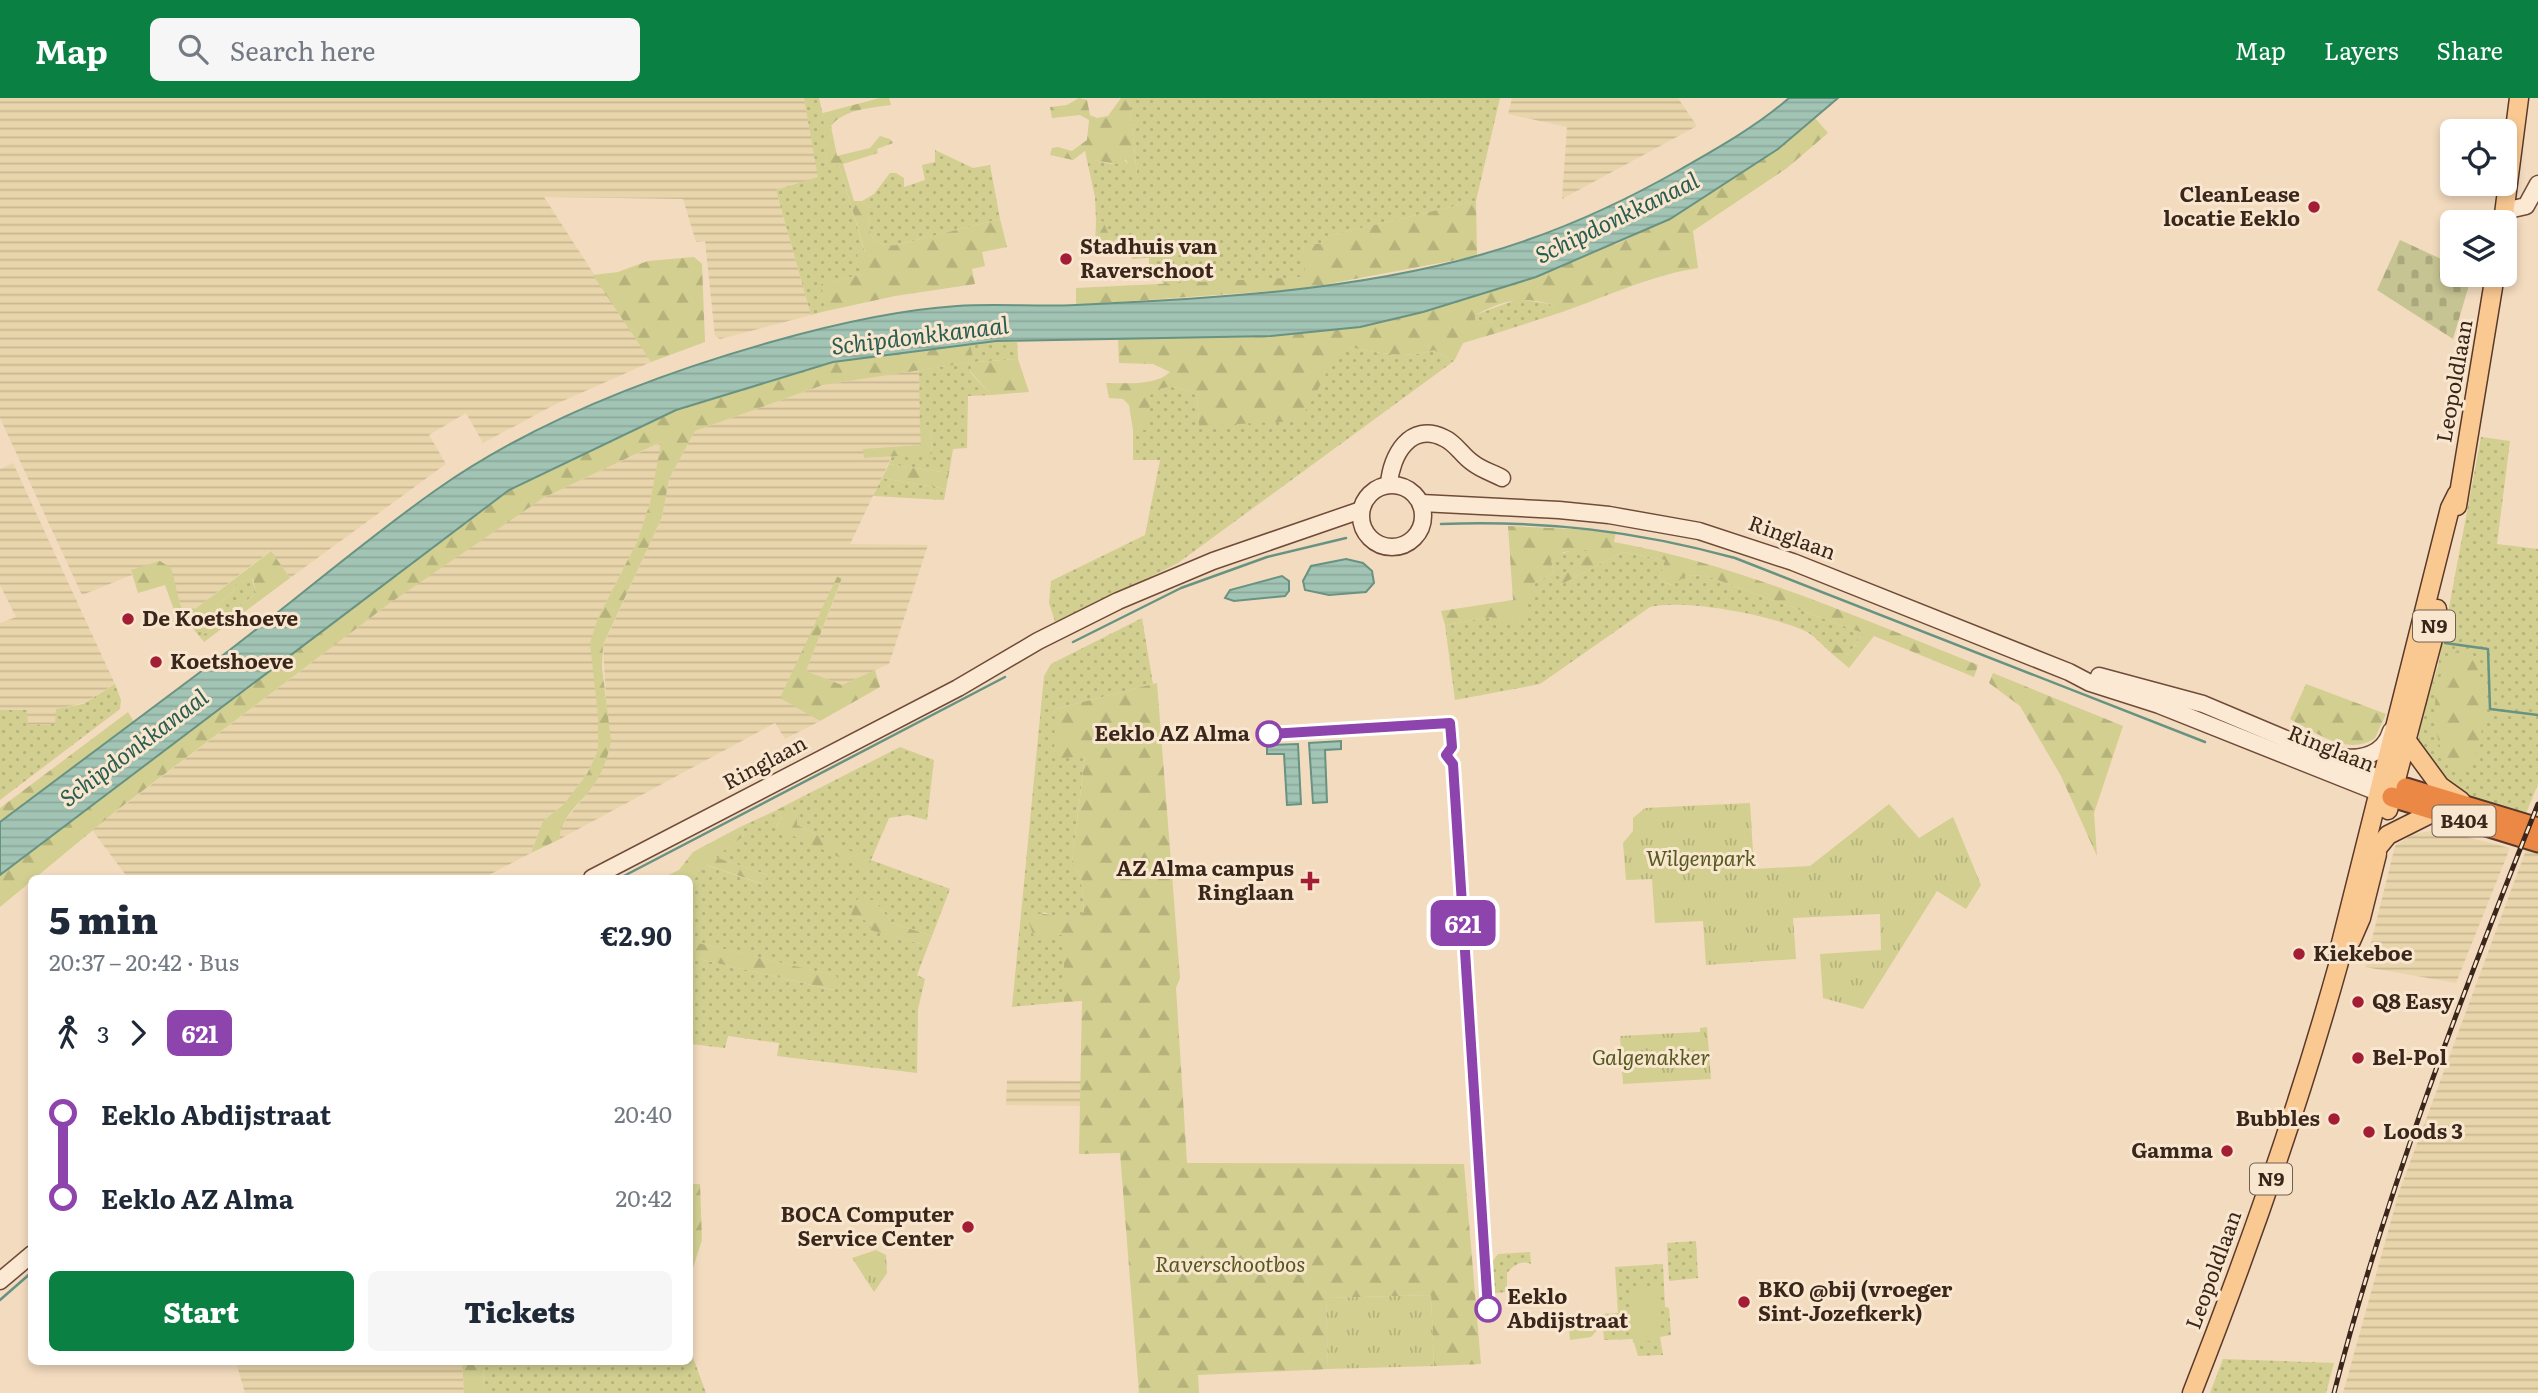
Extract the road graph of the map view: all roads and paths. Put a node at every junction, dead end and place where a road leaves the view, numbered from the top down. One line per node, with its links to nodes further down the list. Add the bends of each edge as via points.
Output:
1 (2519, 98): 3 (main road)
2 (2538, 184): 4 (main road, via 2526,206)
3 (2504, 210)
4 (2517, 210)
5 (2493, 287): 7 (main road, Leopoldlaan / N9)
6 (1396, 485): 6 (main road, via 1414,448 1430,444 1445,448 1478,475 1502,478 1472,463 1449,440 1430,433 1410,438 1398,450); 8 (main road, via 1414,493); 10 (main road, via 1371,492)
7 (2458, 494): 17 (main road, Leopoldlaan / N9, via 2450,508); 18 (main road, Leopoldlaan / N9, via 2433,639)
8 (1420, 503): 9 (main road, Ringlaan); 11 (main road)
9 (1484, 508): 11 (main road, Ringlaan); 15 (main road, Ringlaan, via 1609,515 1732,541)
10 (1361, 510): 12 (main road); 13 (main road, Ringlaan)
11 (1423, 521): 12 (main road, via 1411,541 1394,547 1376,542)
12 (1364, 528): 13 (main road, Ringlaan)
13 (1288, 537): 14 (main road, Ringlaan, via 1213,561)
14 (1137, 596): 16 (main road, Ringlaan, via 1012,666); 16 (main road, Ringlaan, via 1038,641)
15 (2069, 672): 19 (main road, Ringlaan, via 2189,699); 20 (main road, Ringlaan)
16 (958, 688): 28 (main road, Ringlaan)
17 (2398, 722): 19 (main road, via 2385,745 2367,756 2354,759); 21 (main road, Leopoldlaan / N9)
18 (2407, 741): 21 (main road, Leopoldlaan / N9); 22 (main road, via 2446,793)
19 (2319, 752): 21 (main road, Ringlaan)
20 (2340, 778): 21 (main road, Ringlaan); 24 (main road, via 2360,792)
21 (2388, 788): 22 (highway, Ringlaan / B404); 23 (highway, Ringlaan / B404); 24 (main road, Leopoldlaan / N9); 27 (main road, Leopoldlaan / N9)
22 (2474, 810): 25 (highway, Ringlaan / B404)
23 (2434, 812): 26 (highway, Ringlaan / B404); 27 (main road, via 2388,835)
24 (2374, 817): 29 (main road, Leopoldlaan / N9)
25 (2538, 828)
26 (2538, 842)
27 (2379, 846): 29 (main road, Leopoldlaan / N9, via 2361,918)
28 (598, 875)
29 (2339, 962): 32 (main road, Leopoldlaan / N9, via 2306,1082)
30 (28, 1257): 31 (main road)
31 (0, 1281)
32 (2192, 1393)

